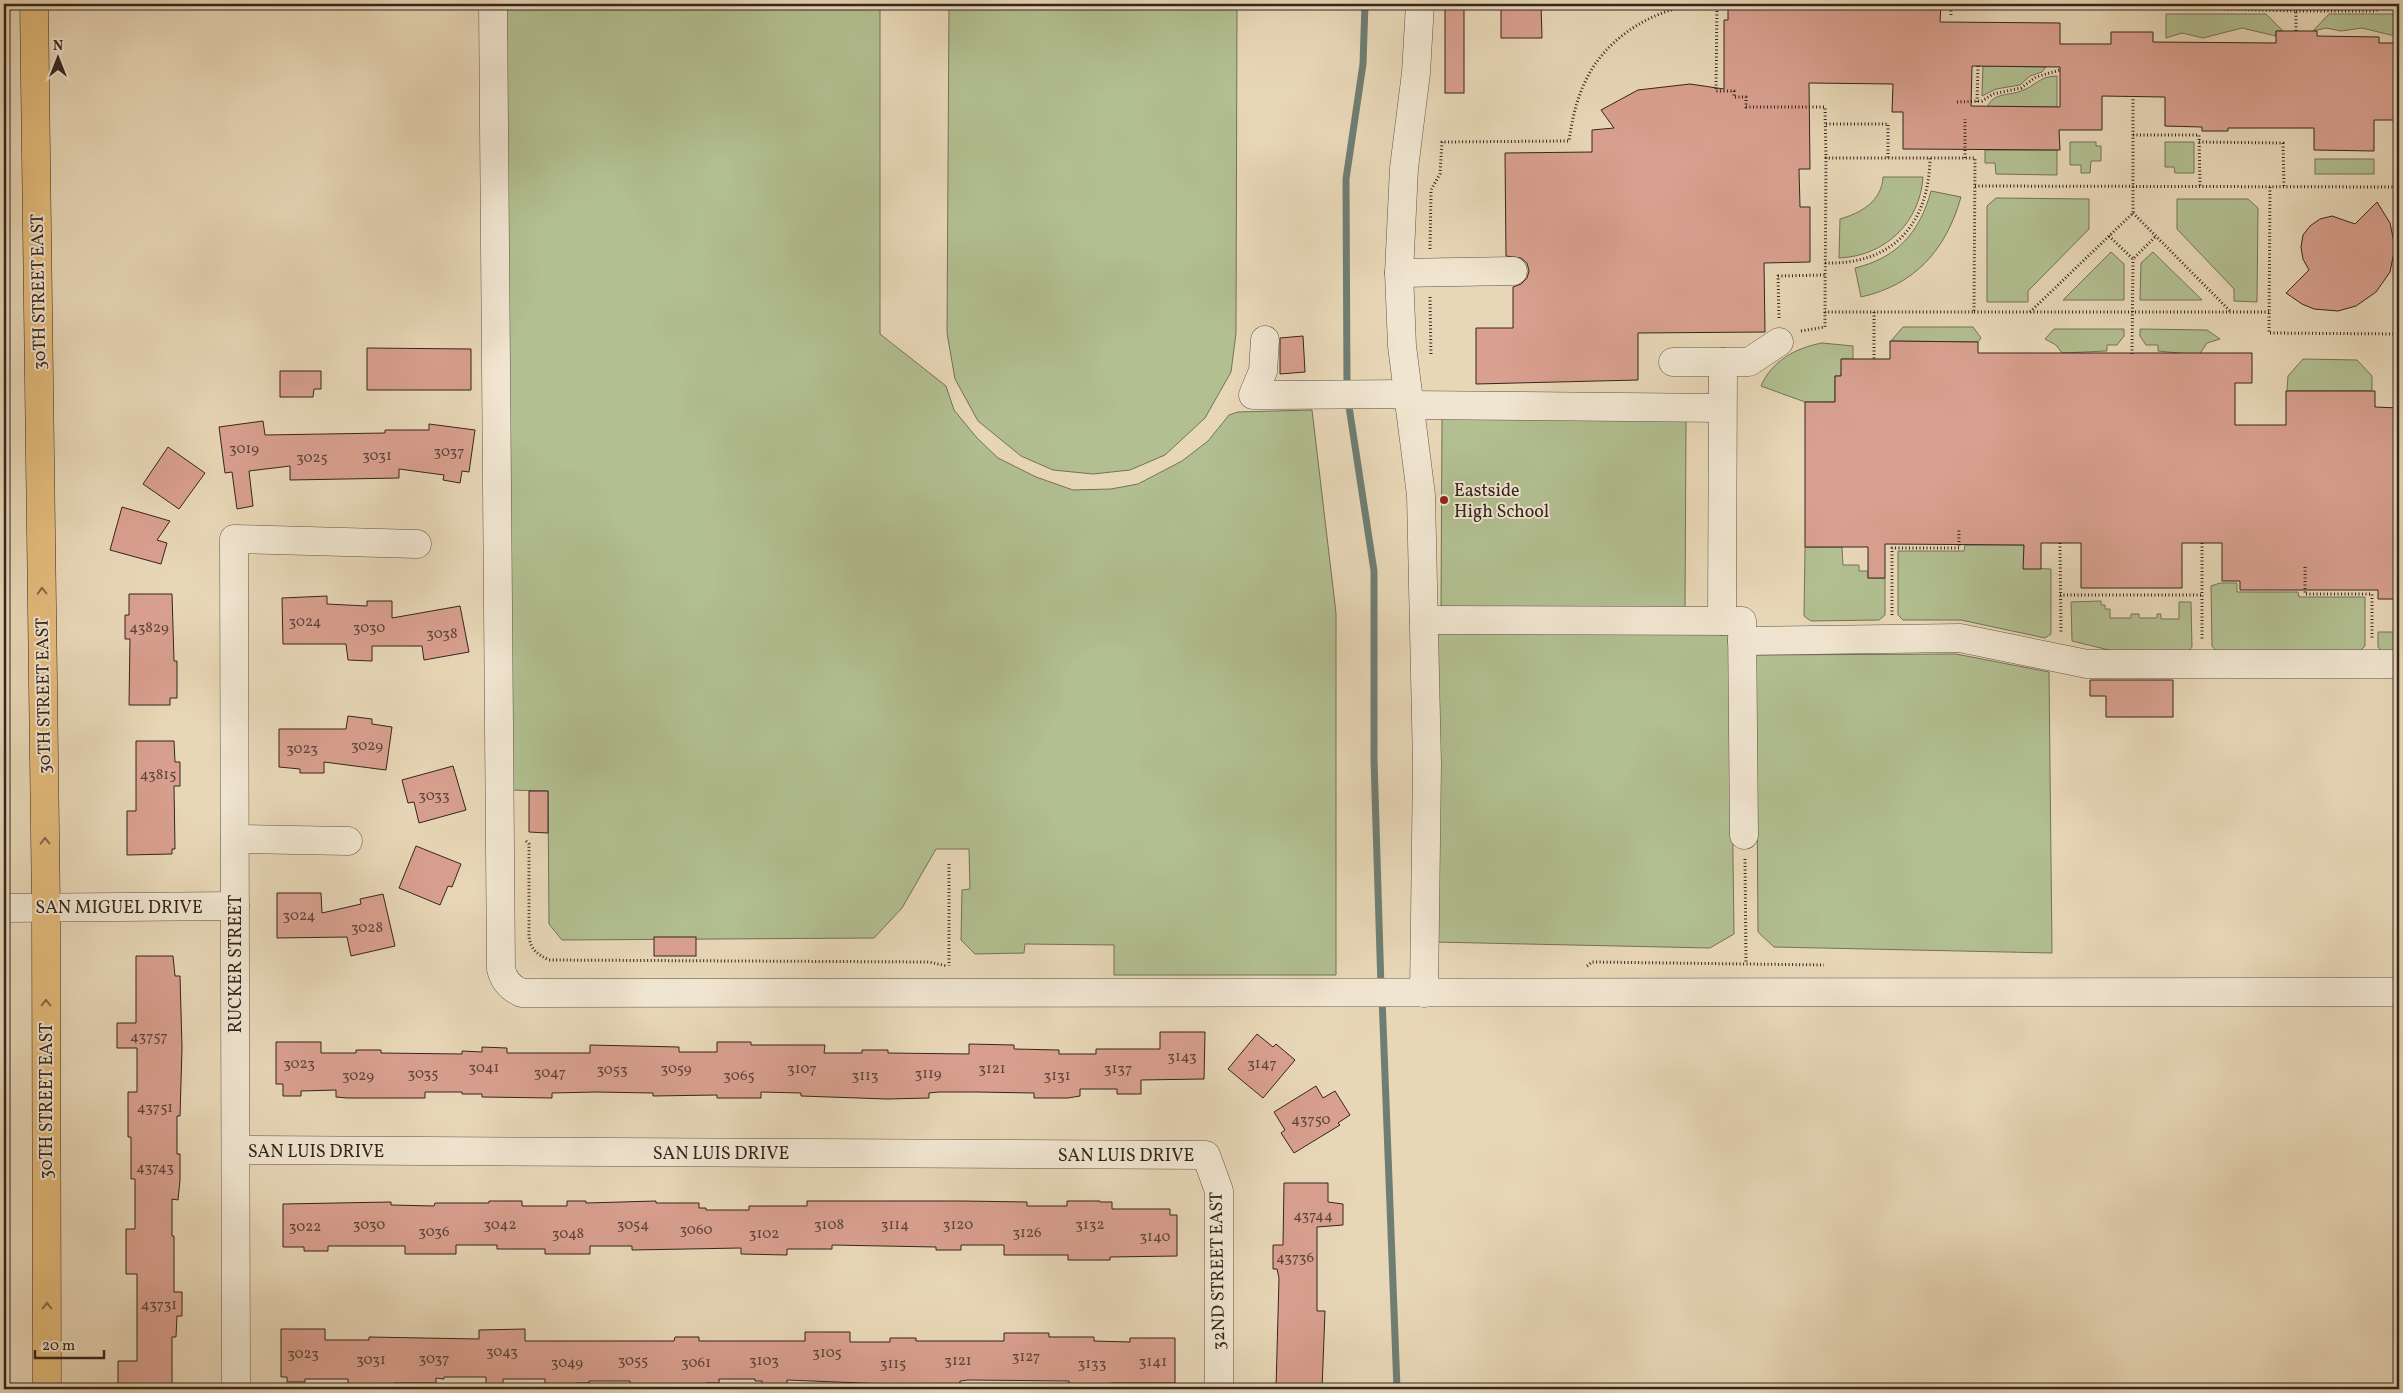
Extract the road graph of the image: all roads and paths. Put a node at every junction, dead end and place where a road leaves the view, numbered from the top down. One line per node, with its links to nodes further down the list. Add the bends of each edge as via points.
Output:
1 (34, 4): 79 (main road, 30TH STREET EAST, one-way to 1)
2 (492, 4): 84 (street, via 503,979 522,993)
3 (1420, 4): 37 (street, via 1416,73 1404,168)
4 (1705, 4): 38 (path, via 1689,4 1661,12 1612,44 1586,80 1572,118 1569,141 1442,142 1440,174 1431,190)
5 (1717, 4): 18 (path, via 1716,91 1734,91 1734,97 1746,97 1746,107 1825,107)
6 (1951, 4): 10 (path)
7 (2215, 4): 9 (path, via 2222,9)
8 (2399, 9): 9 (path)
9 (2296, 11): 11 (path)
10 (1951, 15)
11 (2296, 31)
12 (1978, 66): 16 (path)
13 (2060, 70): 16 (path, via 2036,77 2021,88 1998,92)
14 (2134, 97): 19 (path)
15 (1957, 102): 16 (path)
16 (1977, 102)
17 (1966, 118): 24 (path)
18 (1826, 124): 21 (path); 22 (path, via 1888,124)
19 (2134, 135): 20 (path, via 2199,135); 26 (path)
20 (2199, 142): 27 (path); 29 (path, via 2283,143)
21 (1826, 158): 22 (path); 35 (path)
22 (1888, 158): 23 (path)
23 (1930, 158): 24 (path); 35 (path, via 1930,174 1921,208 1902,237 1889,248 1858,261)
24 (1965, 158): 25 (path, via 1975,158)
25 (1975, 186): 26 (path); 42 (path)
26 (2133, 186): 27 (path); 31 (path)
27 (2200, 186): 28 (path)
28 (2270, 187): 29 (path); 46 (path)
29 (2284, 187): 30 (path)
30 (2399, 187)
31 (2133, 213): 32 (path); 33 (path)
32 (2109, 236): 34 (path); 43 (path)
33 (2156, 236): 34 (path); 45 (path)
34 (2133, 259): 44 (path)
35 (1825, 263): 39 (path)
36 (1513, 271): 38 (street)
37 (1399, 272): 38 (street); 55 (street)
38 (1430, 272): 54 (path)
39 (1825, 275): 40 (path); 49 (path, via 1778,276)
40 (1825, 312): 41 (path); 49 (path, via 1825,327 1804,330)
41 (1874, 312): 42 (path); 51 (path)
42 (1974, 312): 43 (path)
43 (2030, 312): 44 (path)
44 (2132, 312): 45 (path); 50 (path)
45 (2232, 312): 46 (path)
46 (2269, 312): 47 (path, via 2269,333)
47 (2399, 334)
48 (1265, 340): 55 (street, via 1263,371 1253,396)
49 (1779, 342): 53 (street, via 1749,362)
50 (2132, 354)
51 (1874, 359)
52 (1674, 362): 53 (street)
53 (1723, 362): 56 (street)
54 (1431, 364)
55 (1408, 399): 56 (street); 64 (street, via 1421,495)
56 (1722, 408): 65 (street)
57 (1959, 530): 66 (path, via 1958,548 1892,548)
58 (2060, 542): 62 (path)
59 (2202, 543): 63 (path)
60 (417, 544): 73 (street, RUCKER STREET, via 234,539)
61 (2305, 567): 70 (path, via 2305,594 2372,594)
62 (2060, 595): 63 (path); 68 (path)
63 (2202, 595): 69 (path)
64 (1424, 620): 65 (street); 84 (street, via 1427,764)
65 (1722, 621): 67 (street, via 1742,621)
66 (1892, 639): 67 (street); 68 (street, via 1960,638)
67 (1742, 641): 75 (street)
68 (2061, 658): 69 (street, via 2087,664)
69 (2202, 664): 70 (street)
70 (2372, 664): 71 (street)
71 (2399, 664)
72 (523, 838): 81 (path, via 529,844 529,937 536,953 549,960 929,962)
73 (235, 839): 74 (street); 77 (street, RUCKER STREET)
74 (348, 841)
75 (1745, 846): 80 (path)
76 (948, 864): 81 (path)
77 (235, 906): 79 (street, SAN MIGUEL DRIVE); 85 (street, RUCKER STREET)
78 (4, 908): 79 (street, SAN MIGUEL DRIVE)
79 (46, 908): 87 (main road, 30TH STREET EAST, one-way to 79)
80 (1746, 964)
81 (948, 966): 82 (path)
82 (957, 966)
83 (2399, 992): 84 (street)
84 (1424, 993)
85 (236, 1150): 86 (street, SAN LUIS DRIVE); 88 (street, RUCKER STREET)
86 (1206, 1155): 89 (street, 32ND STREET EAST, via 1219,1191)
87 (47, 1389)
88 (236, 1389)
89 (1219, 1389)

